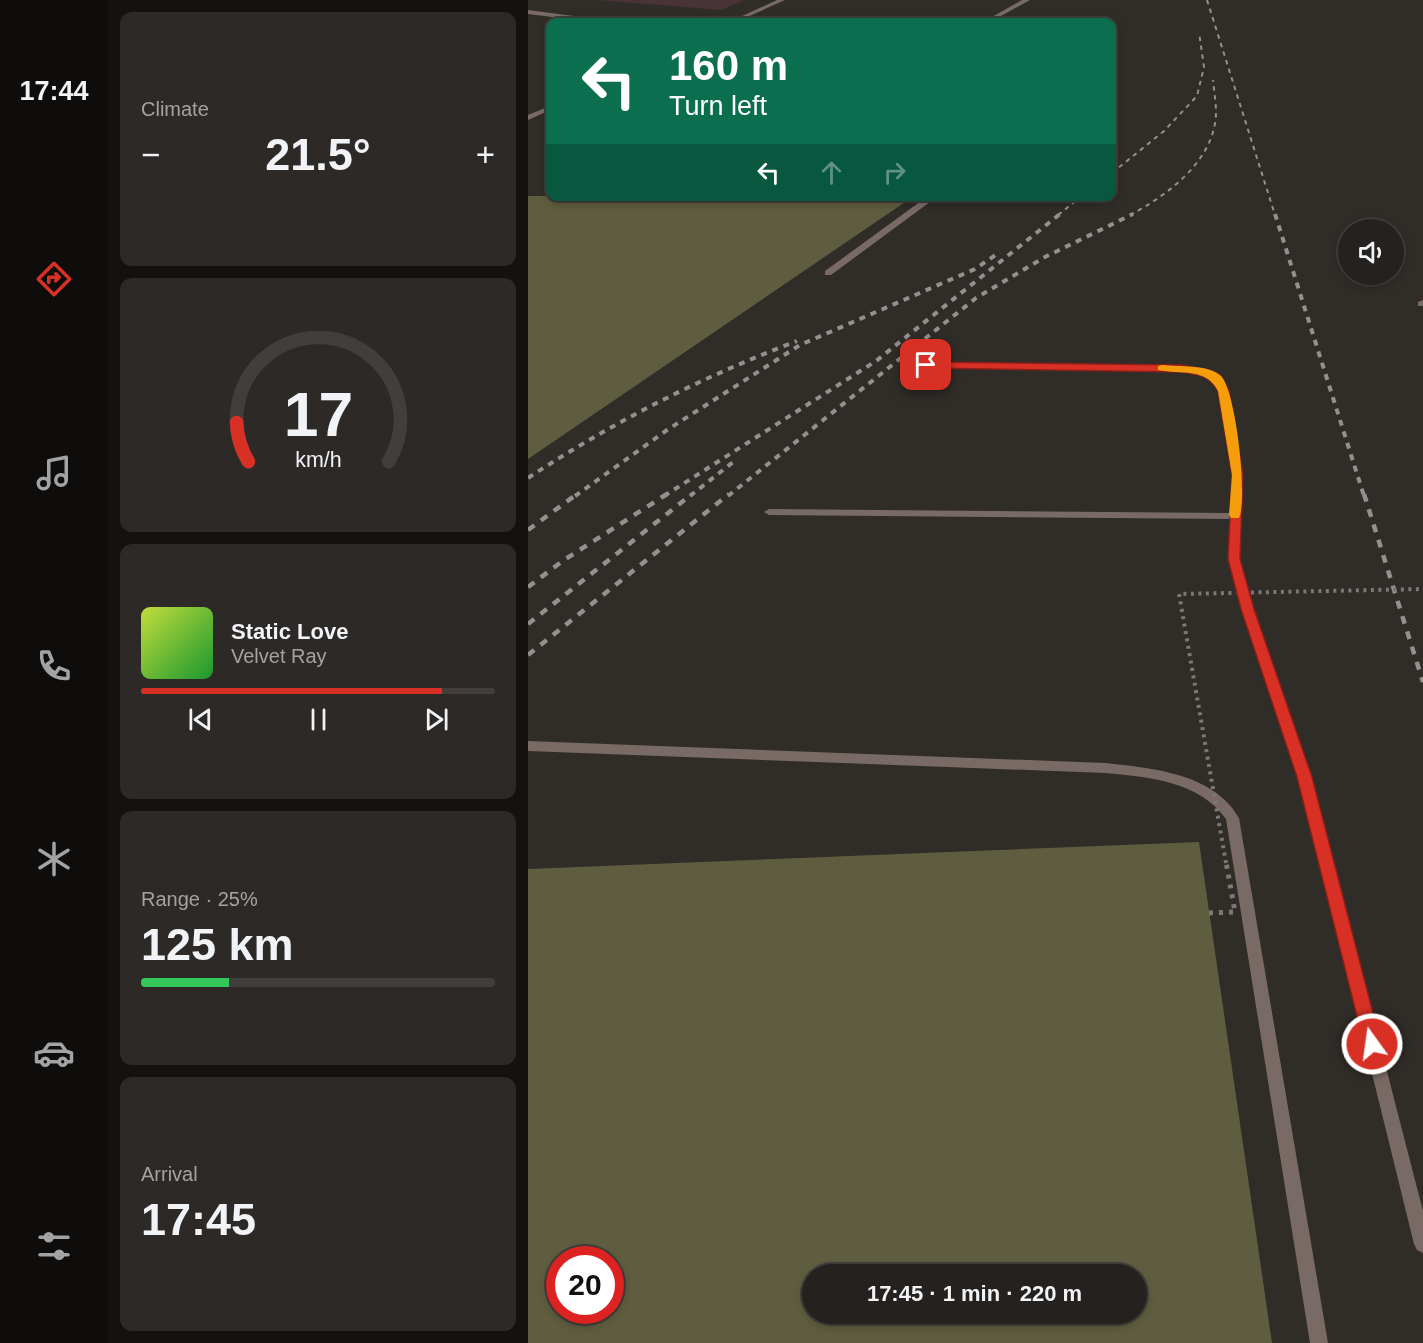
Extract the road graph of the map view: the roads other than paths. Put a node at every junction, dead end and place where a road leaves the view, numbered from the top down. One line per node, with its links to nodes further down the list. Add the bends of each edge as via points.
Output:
1 (782, 0): 5 (lane)
2 (1028, 0): 6 (lane)
3 (528, 12): 4 (lane)
4 (574, 18)
5 (741, 18)
6 (994, 18)
7 (546, 110): 8 (lane)
8 (528, 118)
9 (927, 201): 10 (lane)
10 (828, 273)
11 (926, 365): 13 (lane, via 1181,368 1204,372 1216,378 1224,391 1237,475)
12 (769, 512): 13 (lane)
13 (1235, 516): 15 (lane, via 1234,559 1305,777)
14 (528, 746): 16 (lane, via 1121,770 1177,779 1215,798 1232,818)
15 (1423, 1244)
16 (1319, 1343)

